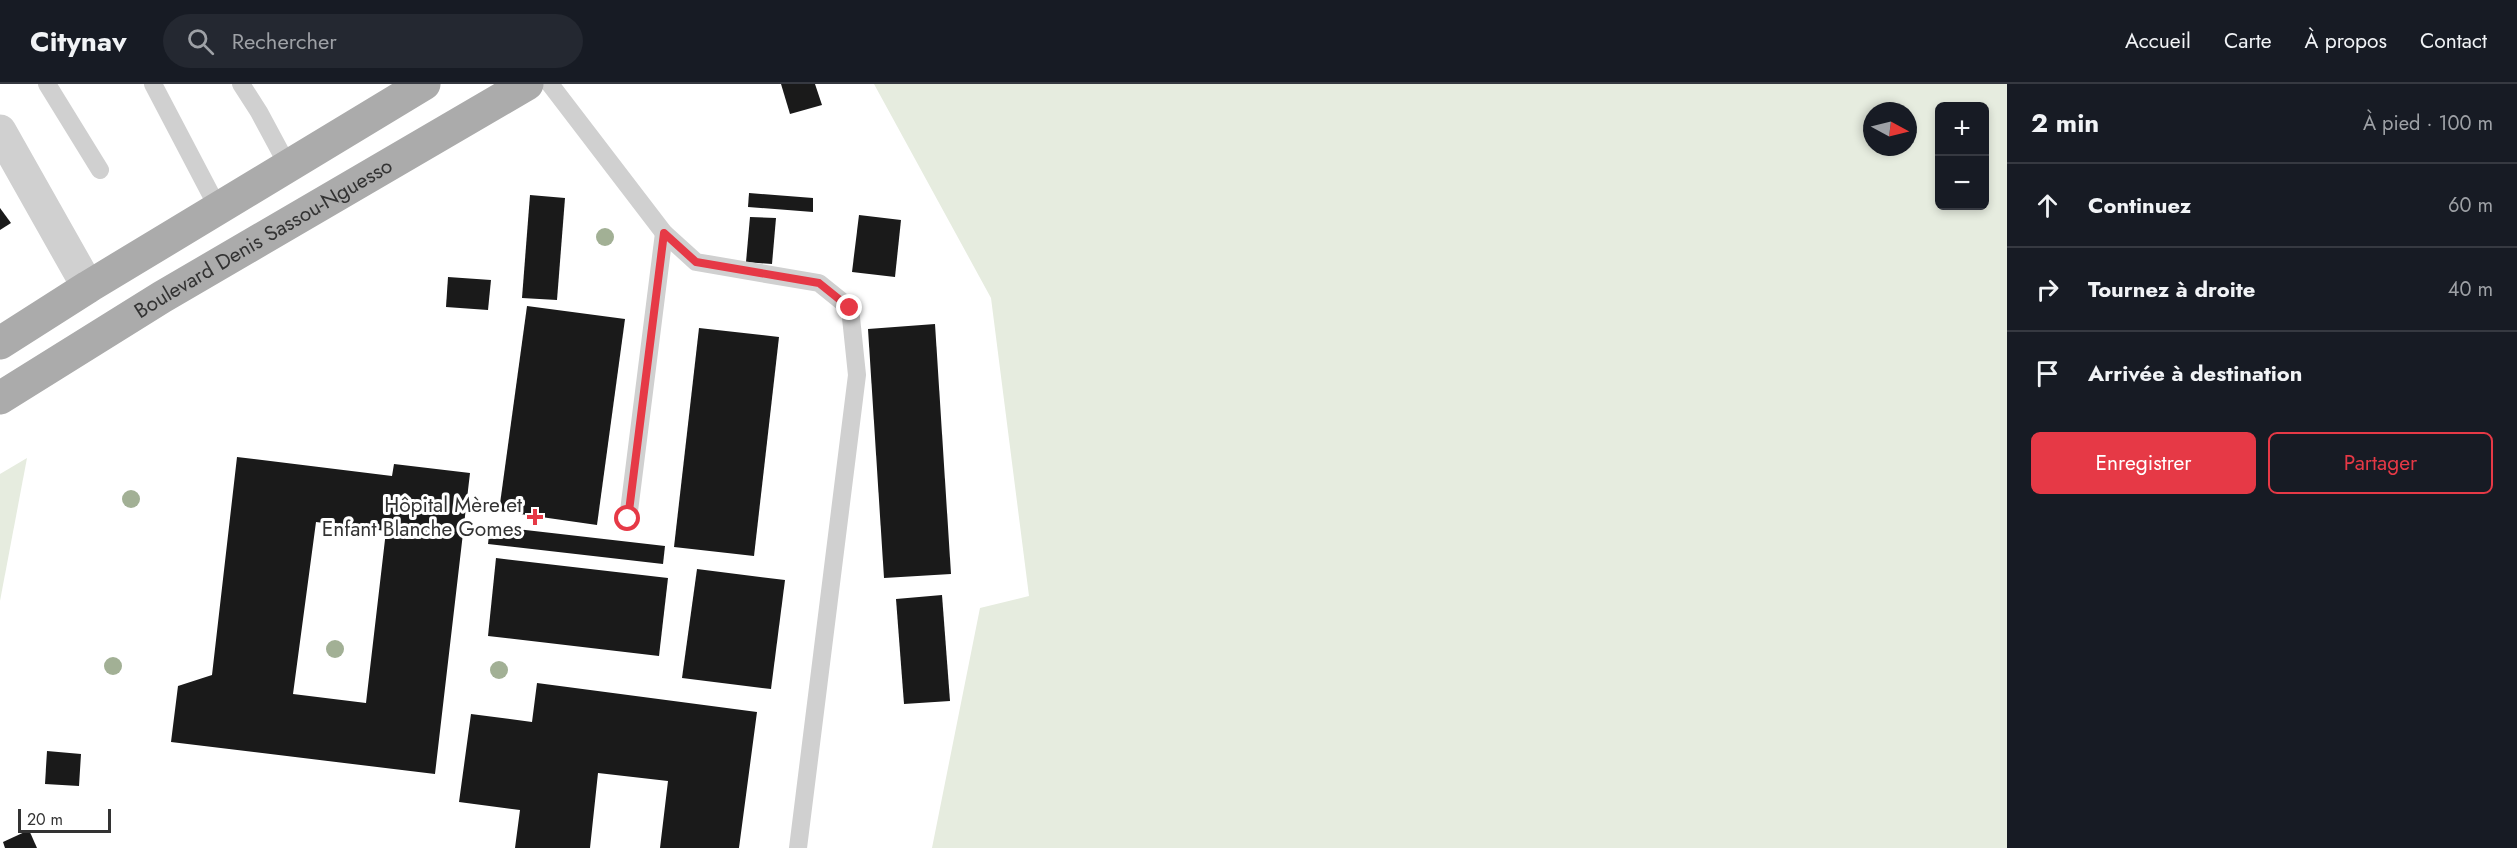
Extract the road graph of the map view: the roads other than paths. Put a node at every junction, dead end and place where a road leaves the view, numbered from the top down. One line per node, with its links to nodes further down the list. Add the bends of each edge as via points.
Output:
1 (46, 84): 9 (lane)
2 (153, 84): 10 (lane)
3 (241, 84): 8 (lane)
4 (424, 84): 8 (main road)
5 (527, 84): 14 (main road, Boulevard Denis Sassou-Nguesso, via 162,297)
6 (550, 84): 11 (lane)
7 (0, 131): 12 (street)
8 (288, 166): 10 (main road)
9 (100, 170)
10 (218, 208): 12 (main road)
11 (664, 233): 15 (lane); 16 (lane, via 696,262 819,283 850,308 857,375)
12 (88, 286): 13 (main road)
13 (0, 343)
14 (0, 398)
15 (628, 519)
16 (798, 848)

